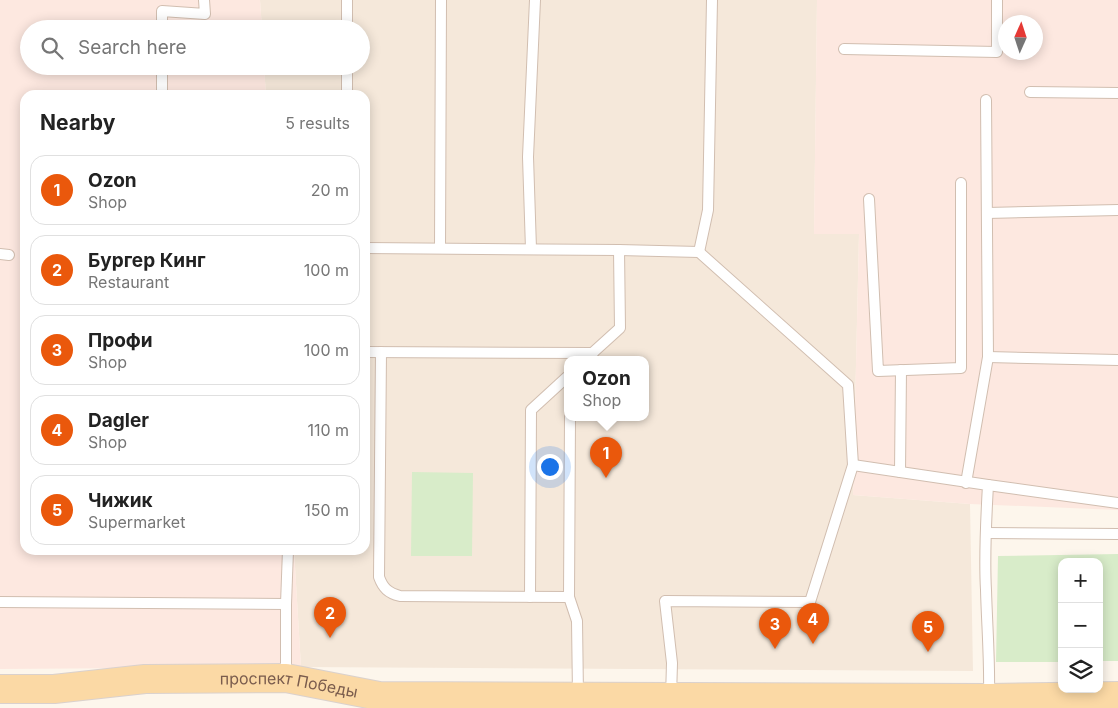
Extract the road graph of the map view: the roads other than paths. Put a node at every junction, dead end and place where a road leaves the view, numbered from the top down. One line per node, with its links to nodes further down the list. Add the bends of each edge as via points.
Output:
1 (204, 0): 7 (lane, via 204,14 162,11)
2 (347, 0): 8 (lane)
3 (441, 0): 22 (lane)
4 (535, 0): 23 (lane, via 528,157)
5 (712, 0): 25 (lane, via 708,210)
6 (997, 0): 9 (lane, via 997,52)
7 (162, 20)
8 (347, 20)
9 (844, 49)
10 (162, 75): 12 (lane)
11 (347, 75): 13 (lane)
12 (162, 90)
13 (347, 90)
14 (1030, 92): 15 (lane)
15 (1118, 93)
16 (986, 100): 20 (lane)
17 (961, 183): 31 (lane, via 962,368)
18 (868, 199): 31 (lane, via 878,371)
19 (1118, 210): 20 (lane)
20 (987, 213): 29 (lane)
21 (370, 248): 22 (lane)
22 (440, 248): 23 (lane)
23 (531, 249): 24 (lane)
24 (619, 250): 25 (lane); 28 (lane, via 620,328)
25 (699, 252): 34 (lane, via 848,385)
26 (370, 352): 27 (lane)
27 (381, 352): 28 (lane); 42 (lane, via 382,586 400,596)
28 (590, 356)
29 (988, 357): 30 (lane); 36 (lane)
30 (1118, 360)
31 (901, 370): 35 (lane)
32 (564, 380): 42 (lane, via 531,410)
33 (570, 421): 43 (lane)
34 (853, 465): 35 (lane); 50 (lane, via 810,602 665,600 672,663)
35 (900, 472): 36 (lane)
36 (966, 483): 37 (lane)
37 (988, 485): 38 (lane); 39 (lane)
38 (1118, 503)
39 (986, 533): 40 (lane); 51 (lane)
40 (1118, 534)
41 (288, 555): 45 (lane)
42 (530, 597): 43 (lane)
43 (569, 597): 49 (lane, via 577,621)
44 (0, 602): 45 (lane)
45 (286, 604): 46 (lane)
46 (286, 678): 49 (main road, проспект Победы, via 379,696); 52 (main road, проспект Победы, via 145,679)
47 (0, 690): 52 (main road, проспект Победы)
48 (1118, 696): 51 (main road, проспект Победы)
49 (578, 697): 50 (main road, проспект Победы)
50 (671, 698): 51 (main road, проспект Победы)
51 (989, 698)
52 (53, 702)

